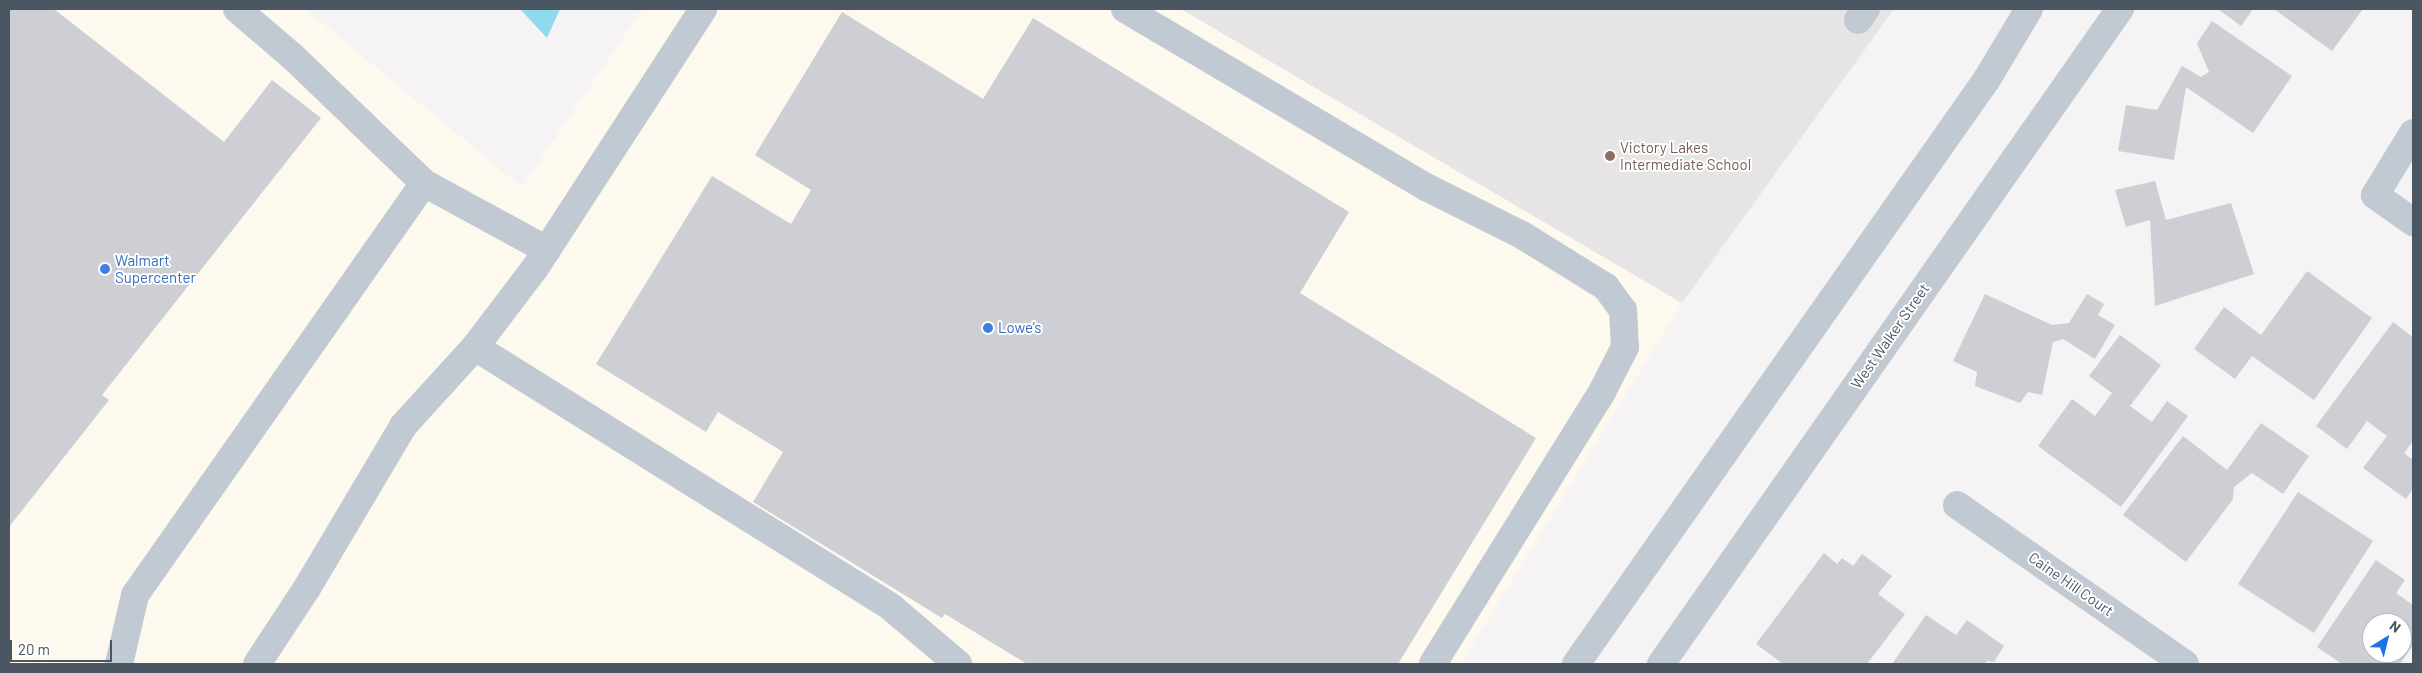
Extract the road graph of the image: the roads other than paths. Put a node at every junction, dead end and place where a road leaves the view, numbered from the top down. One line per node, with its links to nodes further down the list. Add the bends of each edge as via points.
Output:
1 (236, 9): 7 (street, via 293,57)
2 (703, 9): 9 (street)
3 (1125, 9): 15 (street, via 1428,188 1522,235 1606,287 1623,310 1626,346 1602,392)
4 (2029, 9): 16 (street, via 1987,79)
5 (2120, 9): 17 (street, West Walker Street)
6 (2413, 133): 8 (street, via 2375,195)
7 (424, 183): 9 (street); 12 (street, via 135,595)
8 (2413, 222)
9 (547, 250): 10 (street)
10 (475, 347): 13 (street, via 403,426 307,588); 14 (street, via 892,608)
11 (1957, 505): 18 (street, Caine Hill Court)
12 (119, 664)
13 (257, 664)
14 (958, 664)
15 (1433, 664)
16 (1576, 664)
17 (1661, 664)
18 (2185, 664)

